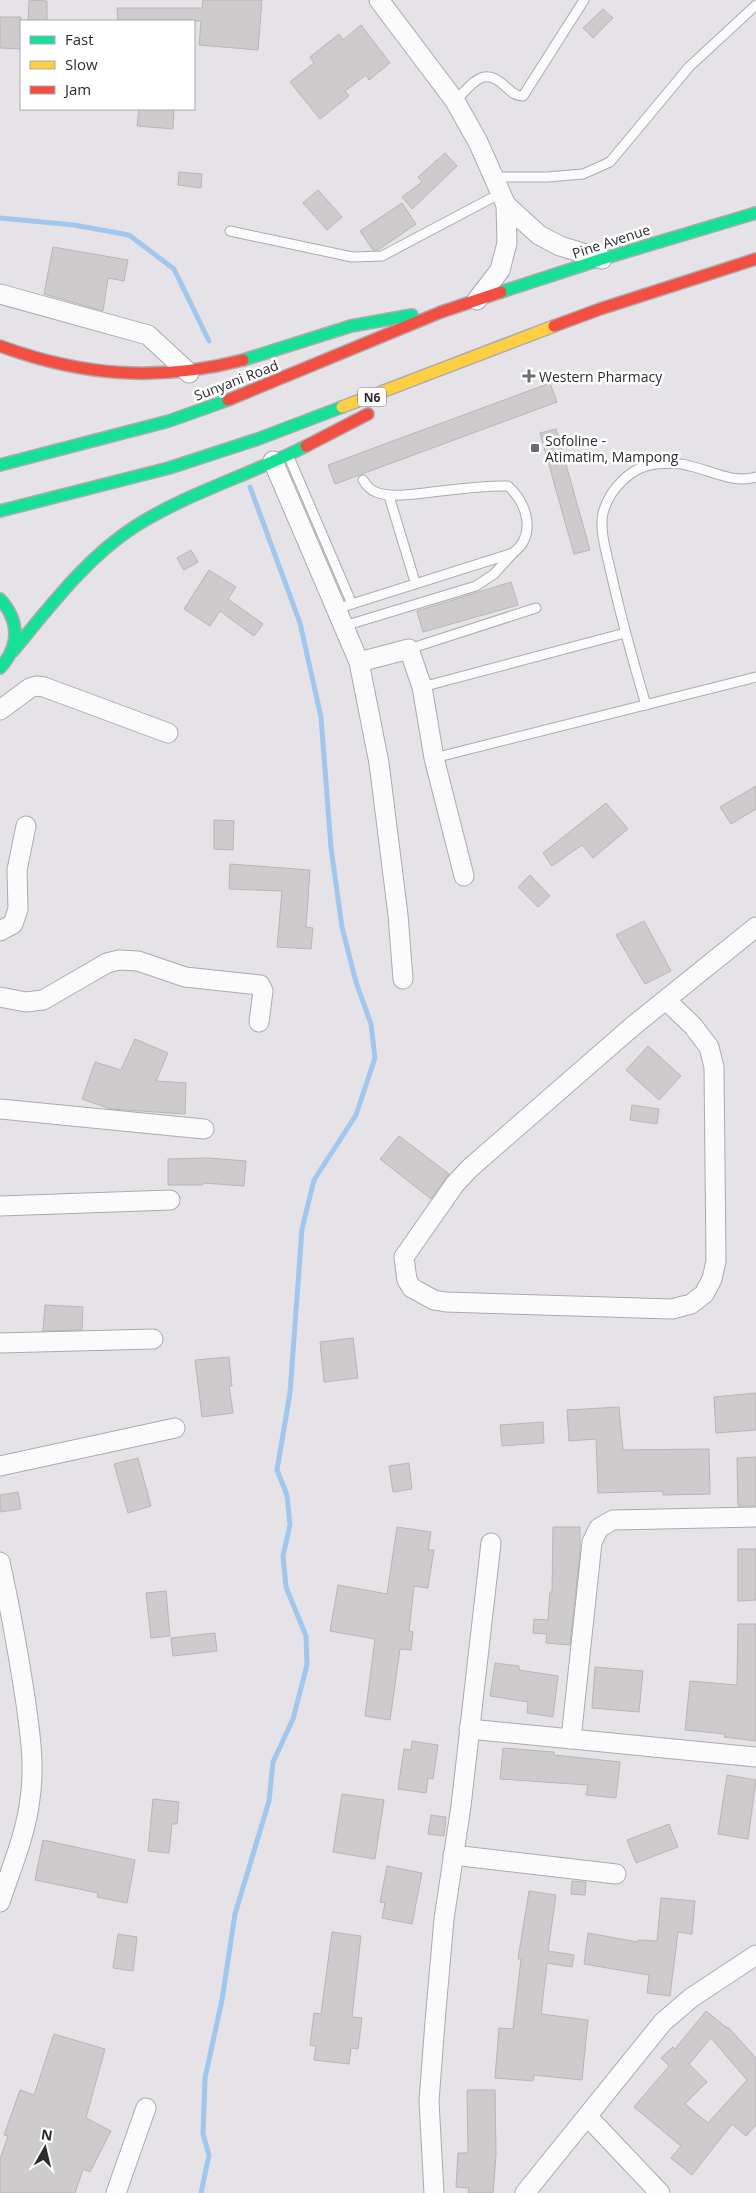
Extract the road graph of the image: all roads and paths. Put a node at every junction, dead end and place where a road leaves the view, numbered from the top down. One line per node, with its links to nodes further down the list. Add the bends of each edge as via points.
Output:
1 (379, 0): 4 (street)
2 (584, 0): 4 (lane, via 523,96 516,96 498,78 488,75 480,77)
3 (756, 5): 5 (lane, via 690,67 610,162 583,174 546,177)
4 (455, 101): 5 (street)
5 (500, 192): 7 (lane, via 382,256 352,257); 8 (street, via 539,235 560,246); 11 (street, via 507,243 500,270)
6 (756, 213): 8 (main road, Pine Avenue)
7 (230, 231)
8 (602, 259): 11 (main road, Pine Avenue)
9 (756, 259): 14 (main road, N6, via 600,309)
10 (0, 294): 15 (street, via 148,335)
11 (475, 302): 12 (main road, Sunyani Road)
12 (441, 312): 15 (main road, via 362,322 250,358); 19 (main road, Sunyani Road, via 240,396 169,421)
13 (0, 346): 15 (main road, via 52,364 85,371)
14 (474, 358): 16 (main road); 23 (main road, N6, via 258,439 169,468)
15 (189, 373)
16 (394, 400)
17 (377, 409): 18 (main road)
18 (281, 458): 27 (street); 32 (main road, via 157,513 132,528 82,570)
19 (1, 465)
20 (756, 477): 30 (lane, via 746,480 687,465 654,464 629,474 610,495 603,514 604,539)
21 (362, 480): 22 (lane, via 376,492)
22 (389, 496): 24 (lane, via 486,485 508,486 522,502 527,525 527,537); 25 (lane)
23 (6, 510)
24 (513, 553): 25 (lane); 29 (lane, via 494,574 476,586)
25 (415, 582): 27 (lane)
26 (0, 598): 32 (main road, via 9,608 16,625)
27 (344, 606): 29 (street)
28 (536, 608): 31 (lane)
29 (344, 626): 33 (street)
30 (625, 633): 36 (lane); 37 (lane)
31 (409, 649): 33 (street); 36 (street)
32 (12, 652): 34 (main road)
33 (358, 662): 45 (street, via 378,763)
34 (0, 668)
35 (756, 677): 37 (lane)
36 (422, 687): 40 (street)
37 (646, 705): 40 (lane)
38 (0, 710): 39 (street, via 30,688 44,687)
39 (168, 733)
40 (434, 758): 42 (street)
41 (26, 826): 44 (street, via 17,870 18,909 12,924)
42 (464, 876)
43 (756, 927): 47 (street)
44 (0, 931)
45 (403, 979)
46 (0, 997): 48 (street, via 26,1002 44,1000 107,963 130,960 185,977 260,985 264,991)
47 (666, 1000): 47 (street, via 591,1061 455,1184 404,1257 406,1280 412,1288 434,1300 446,1302 576,1307 672,1308 692,1304 704,1294 716,1261 714,1067 709,1047 694,1026)
48 (259, 1022)
49 (0, 1109): 50 (street)
50 (204, 1129)
51 (170, 1200): 52 (street)
52 (0, 1206)
53 (152, 1339): 54 (street)
54 (0, 1343)
55 (175, 1428): 56 (street)
56 (0, 1466)
57 (756, 1517): 62 (street, via 613,1520 599,1528 592,1542)
58 (490, 1543): 61 (street)
59 (0, 1562): 60 (street)
60 (2, 1582): 66 (street, via 22,1681 33,1767 30,1801)
61 (469, 1729): 62 (street); 64 (street)
62 (571, 1739): 63 (street)
63 (756, 1757)
64 (453, 1855): 65 (street); 71 (street, via 444,1918 429,2101)
65 (616, 1874)
66 (0, 1902)
67 (756, 1955): 69 (street, via 691,1998 663,2022)
68 (146, 2108): 70 (street)
69 (588, 2117): 72 (street); 73 (street)
70 (116, 2193)
71 (434, 2193)
72 (525, 2193)
73 (660, 2193)

